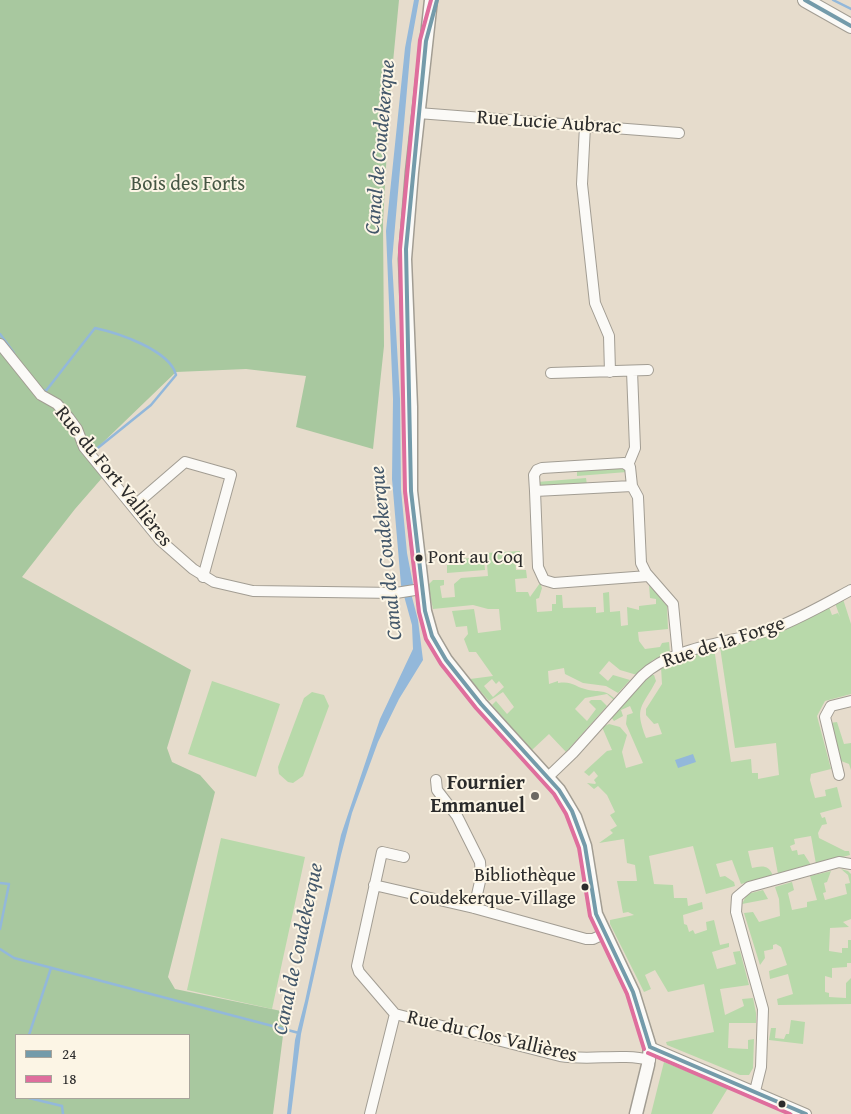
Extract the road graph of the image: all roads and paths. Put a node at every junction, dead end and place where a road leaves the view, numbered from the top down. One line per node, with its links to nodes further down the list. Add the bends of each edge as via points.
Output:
1 (431, 0): 5 (street)
2 (437, 0): 5 (street)
3 (805, 0): 4 (main road)
4 (851, 26)
5 (428, 28): 6 (street)
6 (418, 113): 7 (street, Rue Lucie Aubrac); 20 (street, via 407,227 406,278 411,491)
7 (585, 126): 8 (street, Rue Lucie Aubrac); 12 (street, via 582,184 595,303 609,336)
8 (679, 133)
9 (0, 344): 17 (street, Rue du Fort Vallières, via 41,395 57,404 69,418 84,447)
10 (648, 370): 11 (street)
11 (632, 371): 12 (street); 14 (street, via 635,448)
12 (610, 372): 13 (street)
13 (550, 373)
14 (628, 465): 15 (street); 16 (street, via 539,468 534,475)
15 (632, 486): 16 (street); 18 (street, via 638,497 641,563)
16 (535, 491): 18 (street, via 538,566 544,580 554,583)
17 (134, 506): 19 (street, Rue du Fort Vallières, via 164,544); 19 (street, via 183,463 231,475)
18 (648, 576): 22 (street, via 673,604)
19 (203, 577): 20 (street, Rue du Fort Vallières, via 243,590)
20 (418, 590): 25 (street, via 429,629 446,660 481,704)
21 (850, 594): 22 (street, Rue de la Forge, via 774,629)
22 (678, 655): 25 (street, Rue de la Forge, via 646,672)
23 (851, 701): 24 (street, via 831,706 825,717)
24 (839, 775)
25 (548, 777): 31 (street, via 566,799 580,831 595,909)
26 (436, 780): 30 (street, via 437,790 458,816 480,862 481,877)
27 (404, 857): 29 (street, Rue du Clos Vallières, via 382,852)
28 (851, 864): 35 (street, via 839,862 748,887 737,897 736,912 763,1009 761,1066)
29 (374, 885): 30 (street); 32 (street, Rue du Clos Vallières, via 358,969)
30 (474, 908): 31 (street, via 586,939)
31 (604, 934): 33 (street, via 633,992)
32 (395, 1014): 34 (street, Rue du Clos Vallières, via 560,1056); 36 (street, Rue du Clos Vallières)
33 (650, 1047): 34 (street); 35 (street)
34 (650, 1060): 37 (street)
35 (755, 1091): 38 (street)
36 (370, 1114)
37 (636, 1114)
38 (806, 1114)

